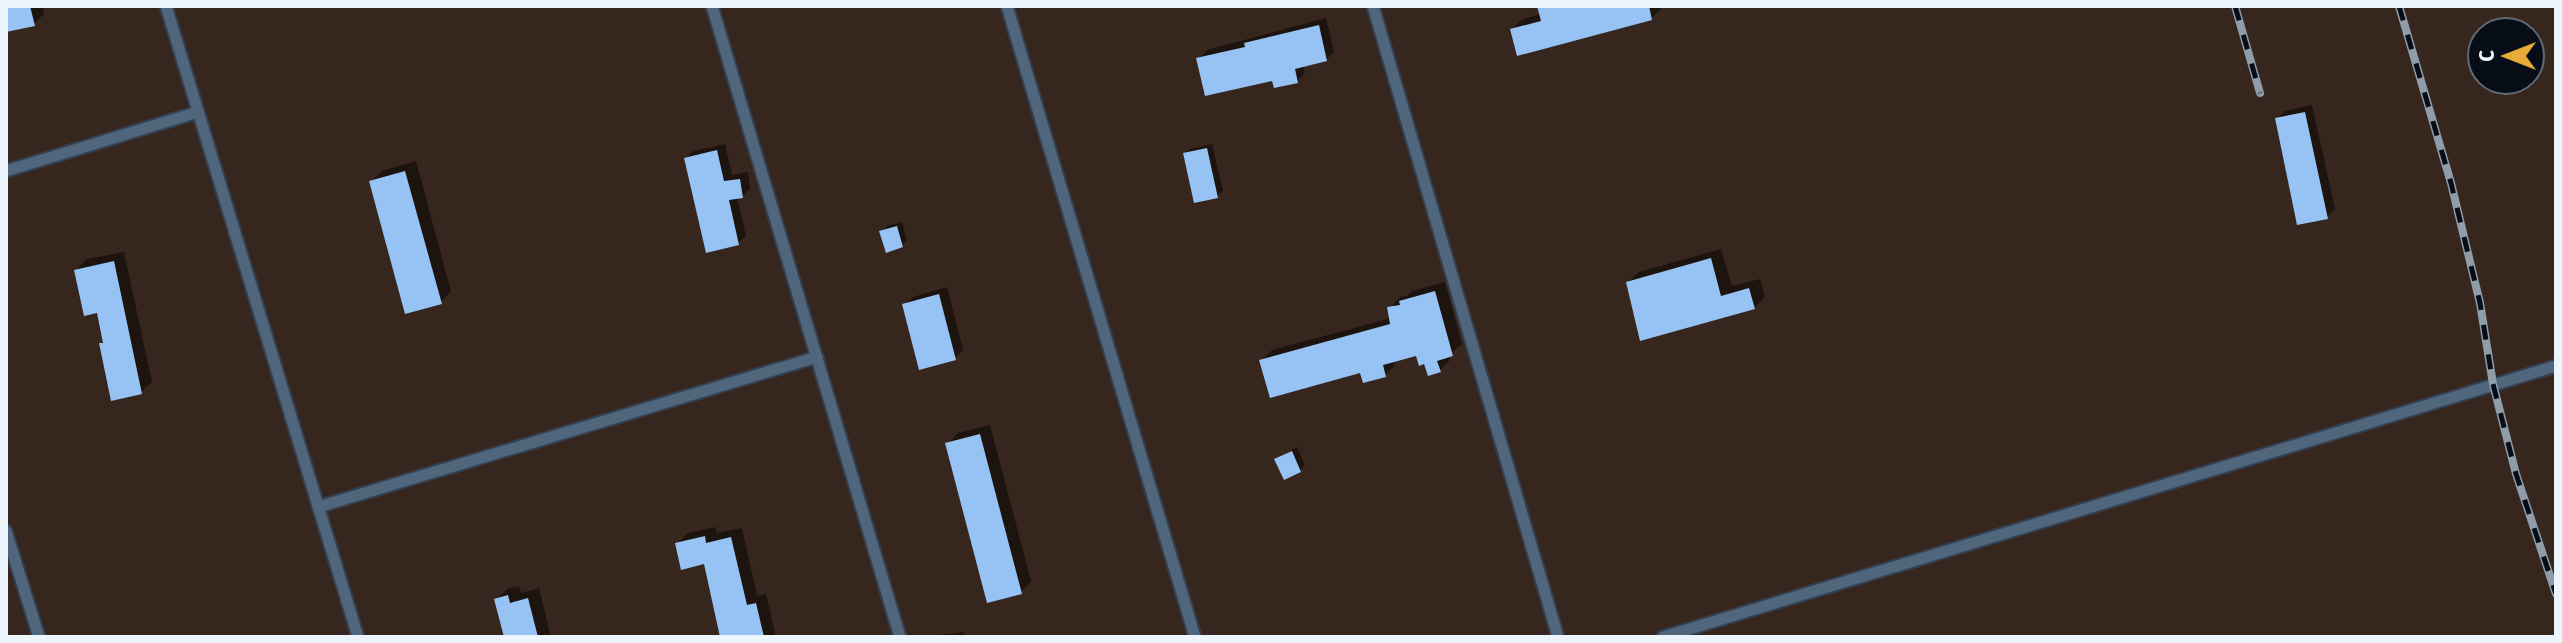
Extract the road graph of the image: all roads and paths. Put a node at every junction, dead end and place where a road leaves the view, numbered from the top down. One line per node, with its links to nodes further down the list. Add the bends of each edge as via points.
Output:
1 (166, 6): 5 (lane)
2 (712, 6): 7 (lane)
3 (1007, 6): 14 (lane)
4 (1373, 6): 15 (lane)
5 (198, 112): 6 (lane); 9 (lane)
6 (6, 171)
7 (817, 357): 9 (lane); 13 (lane)
8 (2556, 366): 16 (lane)
9 (318, 507): 12 (lane)
10 (6, 531): 11 (lane)
11 (39, 637)
12 (358, 637)
13 (900, 637)
14 (1195, 637)
15 (1558, 637)
16 (1663, 637)

